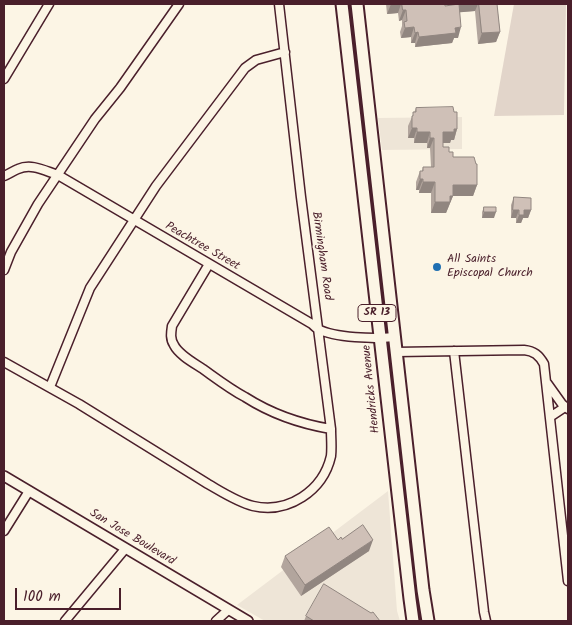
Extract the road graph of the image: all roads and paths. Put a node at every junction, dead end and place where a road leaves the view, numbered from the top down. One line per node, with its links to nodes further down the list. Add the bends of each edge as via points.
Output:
1 (49, 4): 9 (street)
2 (179, 4): 12 (street)
3 (279, 4): 6 (street, Birmingham Road)
4 (342, 4): 8 (main road, Hendricks Avenue / SR 13)
5 (356, 4): 7 (main road, SR 13)
6 (285, 52): 14 (street, via 256,60 245,68); 19 (street, Birmingham Road)
7 (364, 74): 8 (main road); 10 (main road, SR 13)
8 (350, 76): 11 (main road, Hendricks Avenue / SR 13)
9 (4, 78)
10 (373, 154): 11 (main road); 15 (main road, SR 13)
11 (360, 158): 16 (main road, Hendricks Avenue / SR 13)
12 (58, 175): 13 (street, Peachtree Street, via 26,167); 14 (street, Peachtree Street); 18 (street, via 32,215)
13 (4, 176)
14 (134, 220): 17 (street, Peachtree Street); 26 (street, via 90,288)
15 (384, 248): 16 (main road); 20 (main road, SR 13)
16 (370, 249): 21 (main road, Hendricks Avenue / SR 13)
17 (209, 264): 19 (street, Peachtree Street); 29 (street, via 172,326 173,345 263,407)
18 (4, 270)
19 (318, 329): 21 (street, Peachtree Street, via 340,336); 29 (street, Birmingham Road)
20 (394, 337): 21 (street, Peachtree Street); 23 (main road, SR 13)
21 (380, 339): 33 (main road, Hendricks Avenue / SR 13)
22 (454, 351): 23 (street); 25 (street, via 532,351 544,364); 43 (street)
23 (396, 352): 32 (main road, SR 13)
24 (4, 362): 26 (street)
25 (546, 382): 27 (street); 28 (street)
26 (50, 387): 29 (street, Birmingham Road, via 208,484 254,506 282,506 299,500 318,484 331,455)
27 (567, 408): 28 (street)
28 (550, 417): 36 (street)
29 (331, 429)
30 (4, 476): 31 (street, San Jose Boulevard)
31 (29, 491): 34 (street); 35 (street, San Jose Boulevard)
32 (413, 498): 33 (main road); 42 (main road, SR 13)
33 (398, 500): 41 (main road, Hendricks Avenue / SR 13)
34 (4, 531)
35 (126, 549): 37 (street, San Jose Boulevard); 38 (street)
36 (568, 581)
37 (228, 610): 39 (street); 40 (street, San Jose Boulevard)
38 (65, 621)
39 (216, 621)
40 (248, 621)
41 (413, 621)
42 (428, 621)
43 (486, 621)

